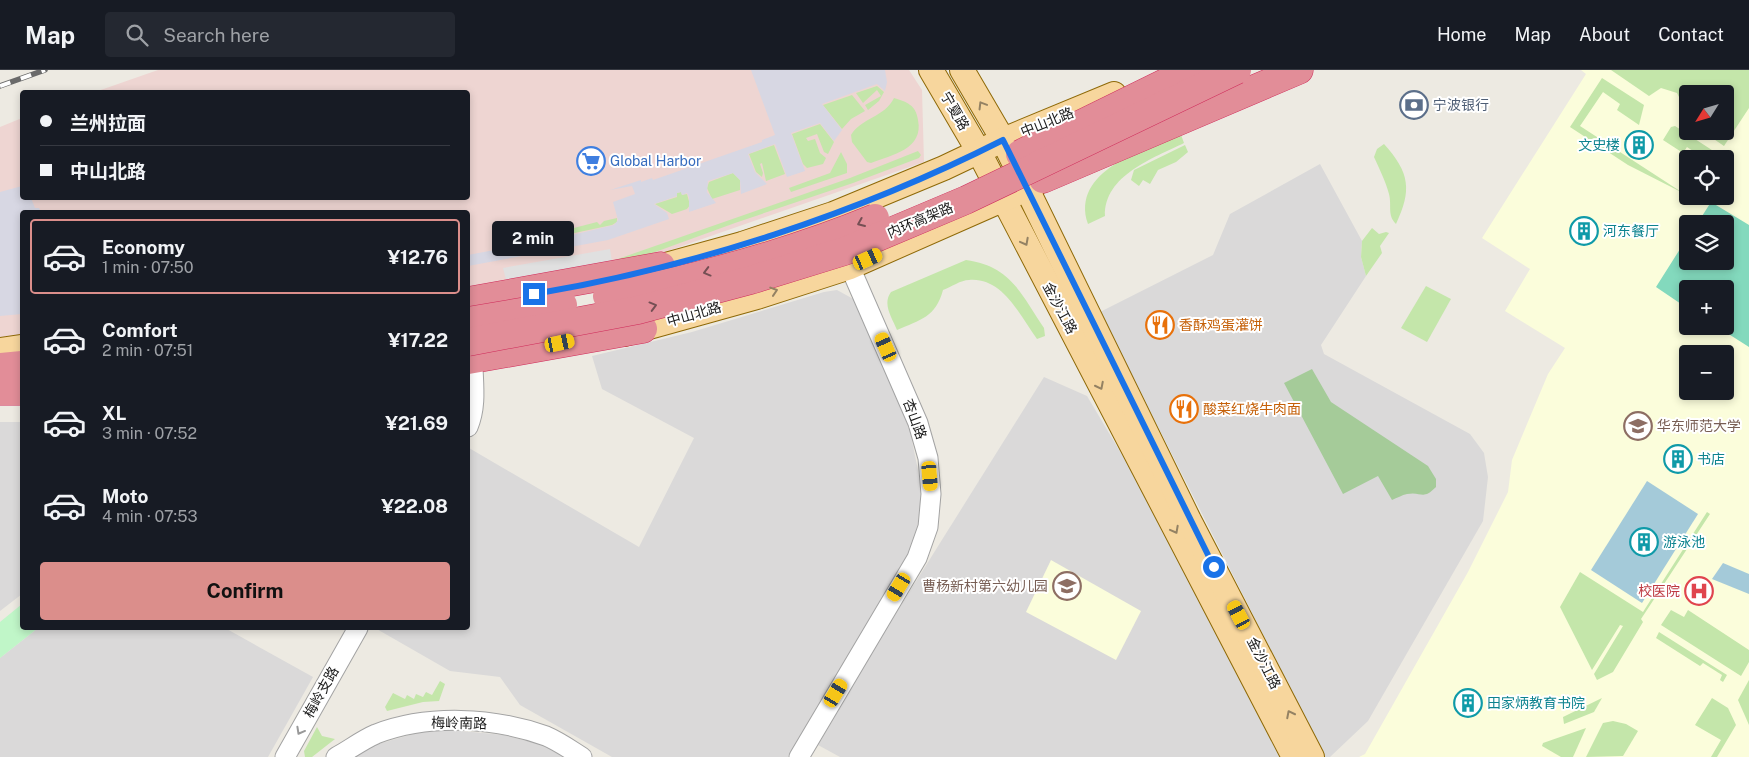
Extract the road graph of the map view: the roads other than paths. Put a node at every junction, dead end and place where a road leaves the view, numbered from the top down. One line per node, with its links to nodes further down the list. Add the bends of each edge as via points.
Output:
1 (931, 70): 9 (main road, 宁夏路)
2 (962, 70): 8 (main road, 宁夏路, one-way to 2)
3 (1191, 70): 16 (highway, 内环高架路, one-way to 16, bridge, via 956,184 840,232 632,292)
4 (1237, 70): 18 (highway, 内环高架路, one-way to 4, bridge, via 638,310 845,251 966,200)
5 (1265, 70): 10 (main road, 中山北路, via 1098,145)
6 (1299, 70): 10 (highway)
7 (1165, 71): 8 (main road, 中山北路)
8 (1003, 140): 9 (main road, 中山北路); 10 (main road, 金沙江路)
9 (979, 152): 11 (main road, 金沙江路); 12 (main road, 中山北路, via 833,214)
10 (1035, 184): 11 (main road, 中山北路); 39 (main road, 金沙江路, one-way to 10, via 1189,520)
11 (1002, 199): 13 (main road, 中山北路); 38 (main road, 金沙江路, one-way to 38)
12 (661, 266): 14 (highway); 15 (main road, 中山北路, via 549,292)
13 (850, 267): 17 (main road, 中山北路, one-way to 13); 37 (street, 杏山路, via 918,423 926,449 931,494 928,527 917,558)
14 (470, 302)
15 (470, 302)
16 (470, 321)
17 (644, 329): 21 (highway); 22 (main road, 中山北路, via 604,326)
18 (470, 342)
19 (20, 348): 20 (main road)
20 (0, 350)
21 (470, 362)
22 (470, 362)
23 (20, 366): 24 (highway)
24 (0, 367)
25 (470, 370): 32 (street, via 474,400)
26 (20, 384): 27 (highway)
27 (0, 386)
28 (0, 390): 29 (highway)
29 (20, 393)
30 (20, 393): 31 (main road)
31 (0, 396)
32 (470, 422)
33 (357, 630): 34 (street, 梅岭支路, one-way to 34)
34 (285, 757)
35 (336, 757): 36 (street, 梅岭南路, via 393,728 416,722 445,721 503,724 547,736)
36 (582, 757)
37 (799, 757)
38 (1294, 757)
39 (1312, 757)

